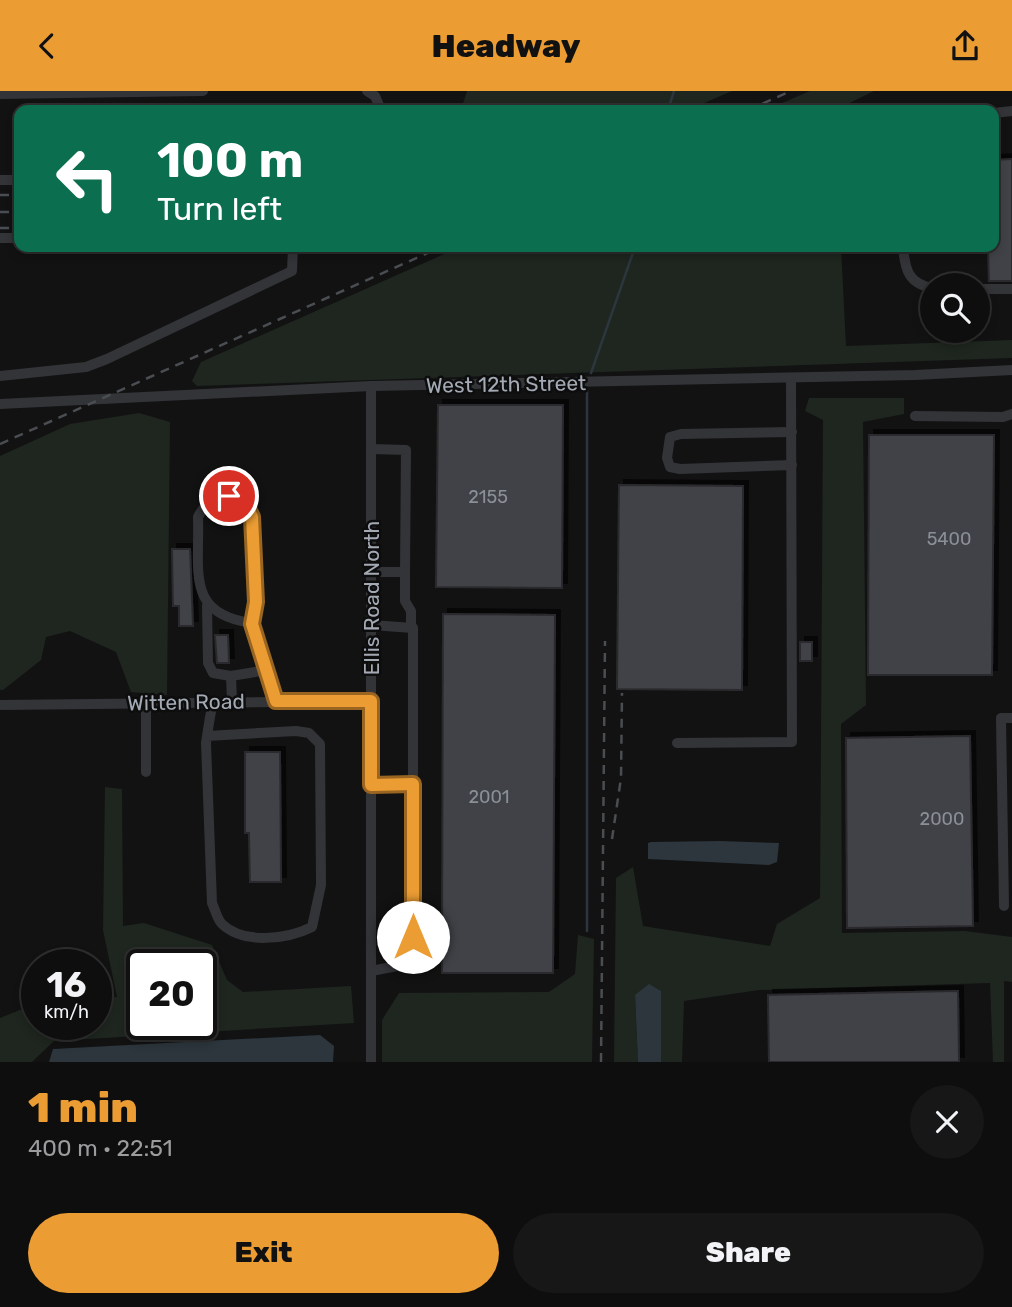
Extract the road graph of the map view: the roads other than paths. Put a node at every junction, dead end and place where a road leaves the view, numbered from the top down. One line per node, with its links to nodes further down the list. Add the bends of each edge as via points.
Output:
1 (203, 91): 3 (street)
2 (367, 91): 4 (street)
3 (0, 94)
4 (378, 105)
5 (294, 252): 11 (street, via 292,271 107,359 86,367)
6 (904, 252): 7 (street, via 907,273)
7 (920, 286)
8 (990, 289): 9 (street)
9 (1012, 289)
10 (1012, 370): 12 (street, West 12th Street)
11 (0, 376)
12 (791, 378): 13 (street, West 12th Street); 17 (street)
13 (371, 386): 14 (street, West 12th Street); 18 (street, Ellis Road North)
14 (0, 404)
15 (1012, 414): 16 (street)
16 (915, 416)
17 (792, 432): 19 (street); 19 (street, via 681,434 670,437 667,458 670,467 680,469)
18 (371, 449): 20 (street, Ellis Road North); 21 (street, via 406,450)
19 (792, 465): 36 (street, via 792,742)
20 (371, 572): 21 (street); 24 (street, Ellis Road North)
21 (405, 572): 25 (street)
22 (207, 606): 23 (street, via 224,618); 23 (street, via 201,584 198,517 209,501 229,496 246,505 252,517 256,602); 27 (street, via 208,663 214,673)
23 (252, 624): 26 (street)
24 (371, 625): 25 (street); 30 (street, Ellis Road North)
25 (411, 626): 38 (street)
26 (267, 670): 27 (street); 29 (street)
27 (231, 676): 28 (street)
28 (232, 701): 29 (street, Witten Road); 31 (street, Witten Road)
29 (276, 701): 30 (street, Witten Road)
30 (371, 701): 39 (street, Ellis Road North)
31 (213, 702): 32 (street, Witten Road); 35 (street)
32 (146, 703): 33 (street, Witten Road); 37 (street)
33 (0, 705)
34 (1012, 718): 40 (street, via 1001,718)
35 (207, 736): 35 (street, via 212,903 221,923 244,936 295,936 312,927 321,885 320,744 309,733 296,731)
36 (677, 743)
37 (146, 772)
38 (413, 784): 39 (street); 41 (street, via 413,963)
39 (371, 785): 41 (street, Ellis Road North)
40 (1004, 905)
41 (371, 971): 42 (street, Ellis Road North)
42 (371, 1062)

